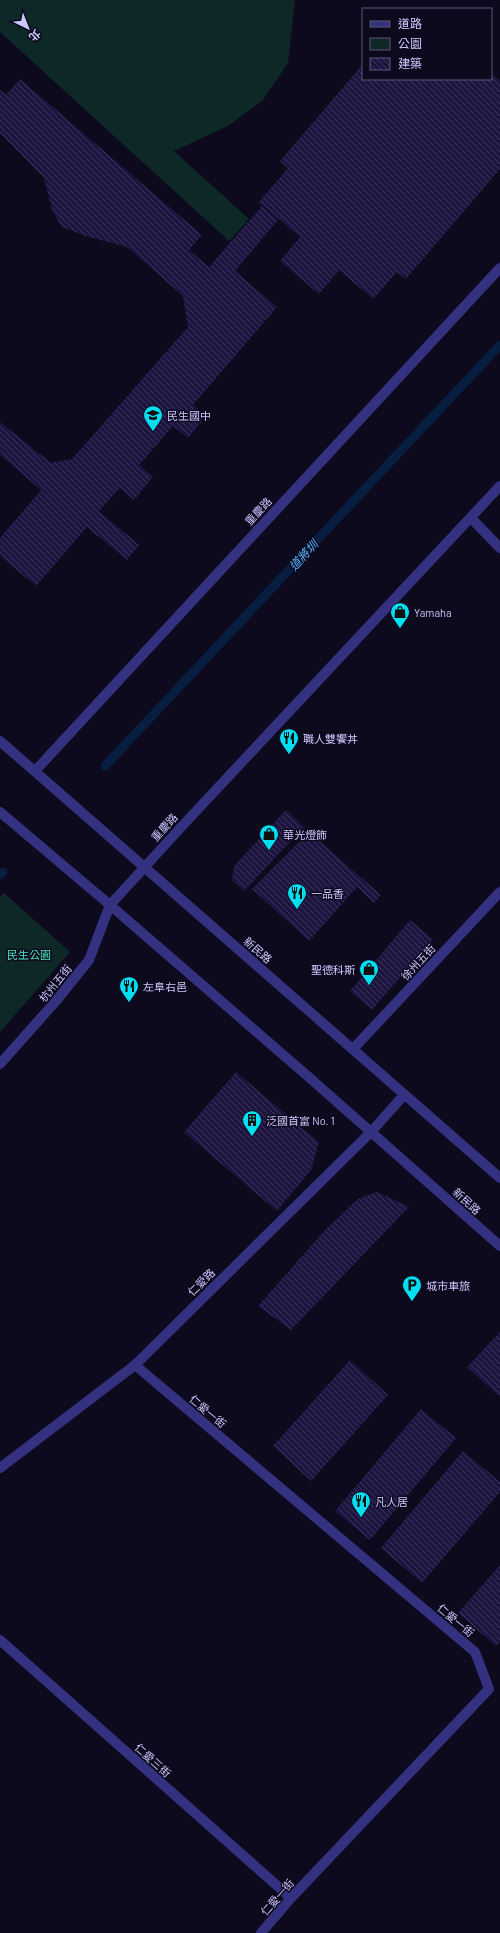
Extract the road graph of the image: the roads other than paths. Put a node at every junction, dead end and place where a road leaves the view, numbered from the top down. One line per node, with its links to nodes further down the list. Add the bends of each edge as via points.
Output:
1 (500, 268): 6 (street, 重慶路)
2 (500, 486): 3 (street, 重慶路)
3 (471, 518): 4 (street); 8 (street, 重慶路)
4 (500, 548)
5 (0, 741): 6 (street, 新民路)
6 (35, 771): 8 (street, 新民路)
7 (0, 812): 10 (street, 新民路)
8 (145, 867): 10 (street, 重慶路); 11 (street, 新民路)
9 (500, 892): 11 (street, 徐州五街)
10 (110, 905): 12 (street, 杭州五街, via 89,960); 14 (street, 新民路)
11 (354, 1049): 13 (street, 新民路)
12 (0, 1064)
13 (404, 1095): 14 (street, 仁愛路); 15 (street, 新民路)
14 (370, 1132): 16 (street, 新民路); 17 (street, 仁愛路)
15 (500, 1178)
16 (500, 1246)
17 (135, 1365): 18 (street, 仁愛路); 20 (street, 仁愛一街, via 475,1652 489,1689)
18 (0, 1468)
19 (0, 1640): 20 (street, 仁愛三街)
20 (291, 1898): 21 (street, 仁愛一街)
21 (261, 1933)

